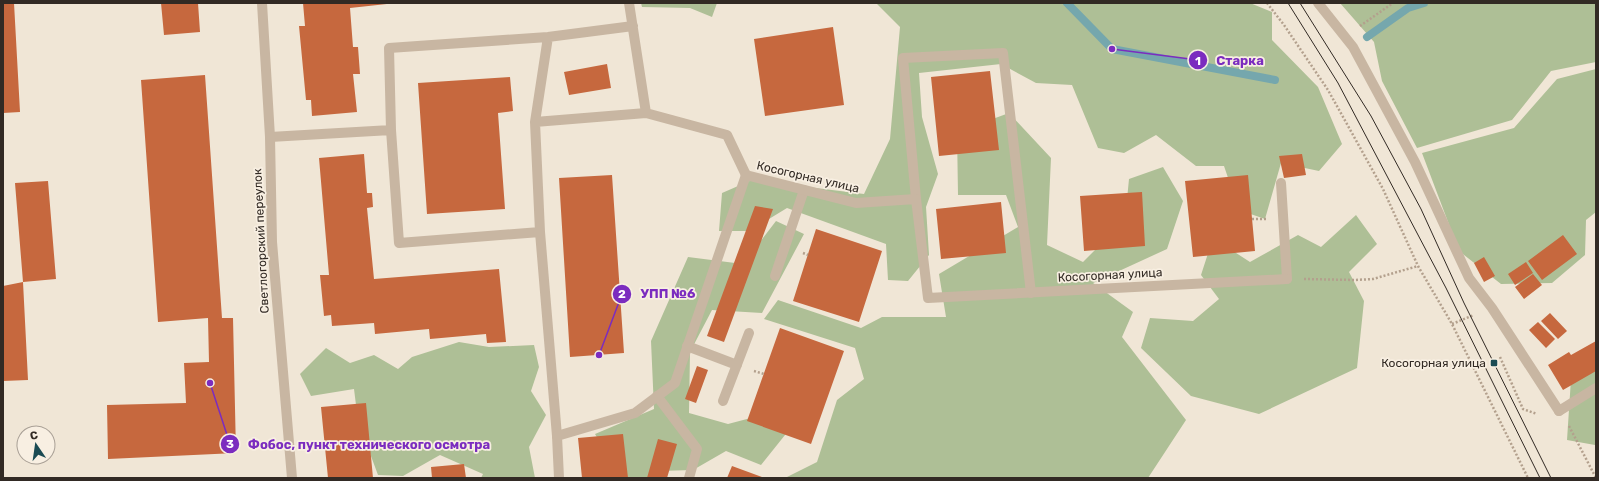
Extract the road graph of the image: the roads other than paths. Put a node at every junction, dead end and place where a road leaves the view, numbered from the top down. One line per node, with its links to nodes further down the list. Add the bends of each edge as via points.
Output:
1 (262, 3): 9 (street, Светлогорский переулок)
2 (630, 3): 4 (street)
3 (1318, 3): 20 (street, via 1353,47 1415,162 1469,278 1492,308 1559,411)
4 (633, 26): 5 (street); 6 (street)
5 (548, 37): 7 (street); 8 (street, via 389,48)
6 (646, 113): 7 (street); 10 (street, via 727,135)
7 (535, 122): 14 (street)
8 (391, 130): 9 (street); 14 (street, via 399,243)
9 (270, 137): 24 (street, Светлогорский переулок, via 272,242)
10 (746, 175): 12 (street, Косогорная улица); 18 (street, Косогорная улица)
11 (1280, 183): 16 (street, Косогорная улица, via 1287,279)
12 (804, 190): 13 (street, Косогорная улица, via 856,203); 15 (street)
13 (916, 199): 16 (street, Косогорная улица, via 928,298); 16 (street, via 903,58 1003,54)
14 (540, 232): 23 (street)
15 (775, 276)
16 (1031, 293)
17 (749, 333): 19 (street)
18 (687, 346): 19 (street); 21 (street, Косогорная улица, via 675,383)
19 (737, 365): 22 (street)
20 (1596, 388)
21 (657, 396): 23 (street, Косогорная улица, via 634,413); 26 (street, via 697,449)
22 (723, 401)
23 (557, 436): 25 (street)
24 (292, 478)
25 (559, 478)
26 (689, 478)

